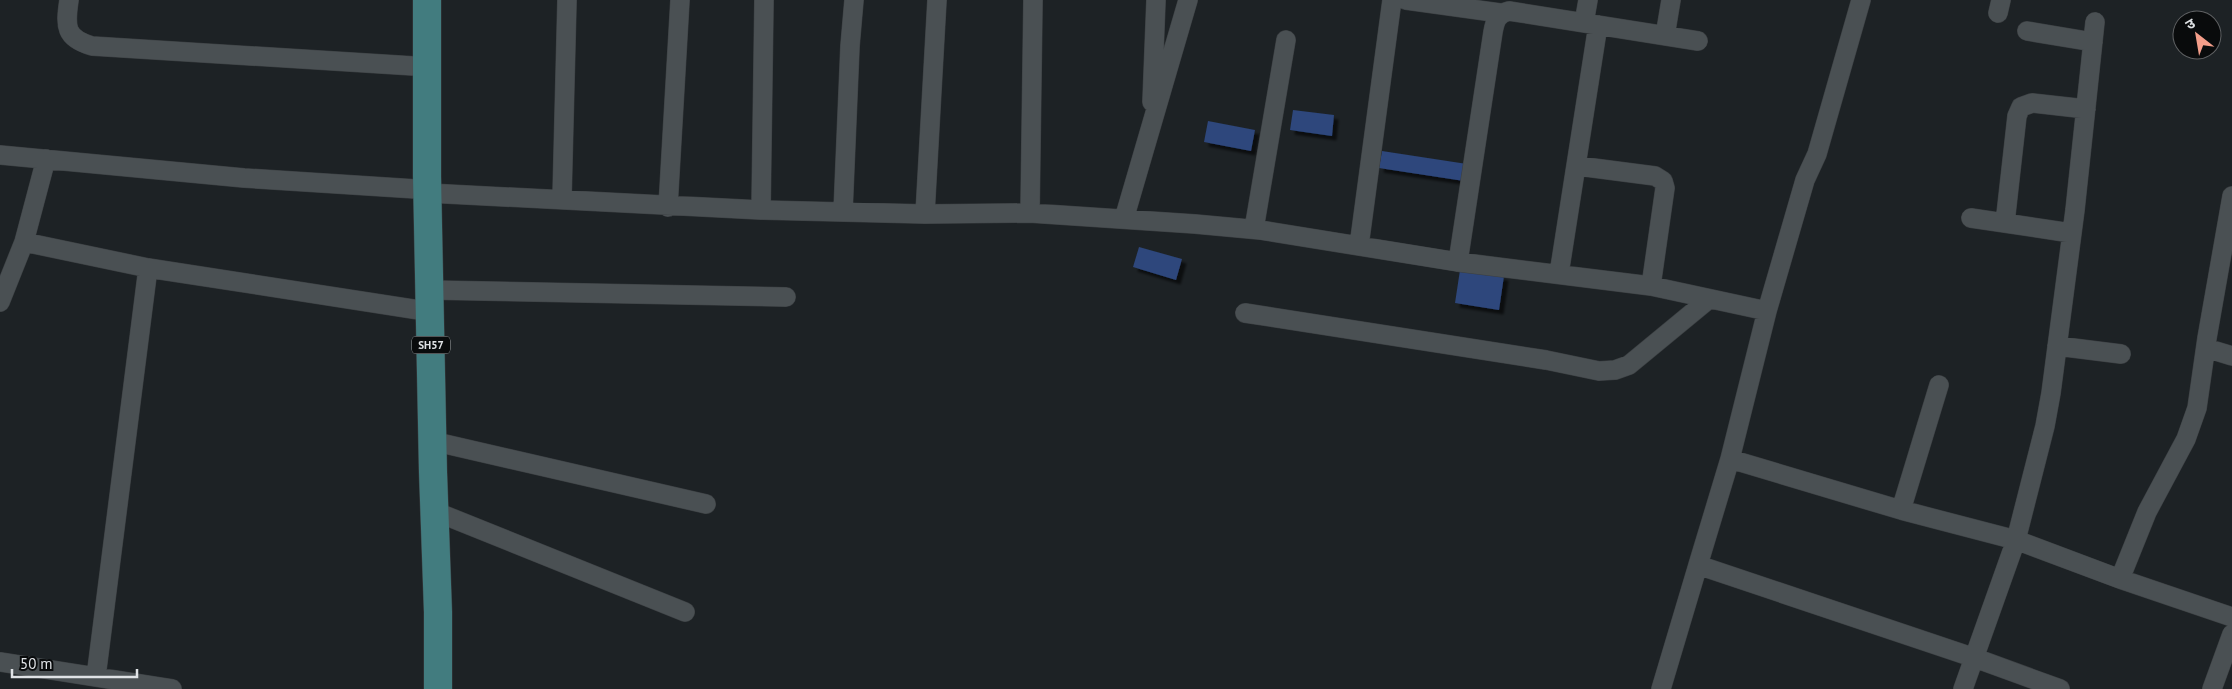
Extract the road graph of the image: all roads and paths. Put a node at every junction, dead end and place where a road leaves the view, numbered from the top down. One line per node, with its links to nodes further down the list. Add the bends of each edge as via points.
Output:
1 (69, 0): 25 (street, via 68,29 76,41 92,46)
2 (414, 0): 25 (main road, SH57)
3 (427, 0): 31 (main road, SH57)
4 (567, 0): 33 (street)
5 (680, 0): 34 (street)
6 (764, 0): 35 (street)
7 (854, 0): 36 (street)
8 (937, 0): 38 (street)
9 (1033, 0): 37 (street)
10 (1156, 0): 27 (street)
11 (1188, 0): 27 (street)
12 (1392, 0): 45 (street)
13 (1406, 0): 17 (street)
14 (1588, 0): 19 (street)
15 (1671, 0): 21 (street)
16 (1861, 0): 54 (street, via 1817,154 1805,180)
17 (1500, 9): 19 (street); 46 (street, via 1493,32)
18 (2095, 22): 24 (street)
19 (1591, 24): 21 (street); 30 (street)
20 (2027, 31): 24 (street)
21 (1665, 36): 23 (street)
22 (1286, 40): 42 (street)
23 (1698, 41)
24 (2093, 42): 26 (street)
25 (414, 66): 31 (main road, SH57)
26 (2086, 108): 41 (street, via 2032,103 2021,107 2016,116); 43 (street)
27 (1151, 134): 40 (street)
28 (0, 155): 29 (street)
29 (46, 159): 31 (street); 44 (street)
30 (1578, 166): 48 (street); 49 (street, via 1655,176 1663,181 1665,188)
31 (422, 191): 33 (street); 52 (main road, SH57)
32 (2232, 196): 57 (street)
33 (562, 198): 34 (street)
34 (668, 206): 35 (street)
35 (760, 210): 36 (street)
36 (843, 212): 38 (street)
37 (1030, 213): 38 (street); 40 (street)
38 (925, 214)
39 (1972, 218): 41 (street)
40 (1124, 219): 42 (street)
41 (2005, 223): 43 (street)
42 (1254, 229): 45 (street)
43 (2071, 233): 56 (street)
44 (24, 242): 47 (street); 53 (street)
45 (1359, 246): 46 (street)
46 (1458, 262): 48 (street)
47 (148, 268): 52 (street); 74 (street)
48 (1559, 274): 49 (street)
49 (1651, 286): 51 (street)
50 (786, 297): 52 (street)
51 (1709, 299): 54 (street); 55 (street, via 1629,365 1599,371 1536,358)
52 (424, 300): 61 (main road, SH57); 77 (main road, SH57)
53 (0, 302)
54 (1766, 311): 62 (street)
55 (1245, 313)
56 (2057, 346): 58 (street); 66 (street, via 2043,434)
57 (2206, 348): 59 (street); 68 (street, via 2192,424 2154,498)
58 (2120, 354)
59 (2232, 356)
60 (1939, 385): 64 (street)
61 (432, 441): 63 (street); 65 (main road, SH57)
62 (1730, 459): 64 (street); 67 (street)
63 (706, 504)
64 (1901, 510): 66 (street)
65 (434, 511): 69 (street); 78 (main road, SH57)
66 (2016, 540): 68 (street); 72 (street)
67 (1698, 565): 72 (street); 75 (street)
68 (2120, 579): 70 (street)
69 (685, 612)
70 (2232, 617)
71 (2232, 634): 81 (street)
72 (1975, 658): 79 (street); 80 (street)
73 (0, 662): 74 (street)
74 (96, 677): 76 (street)
75 (1668, 687)
76 (172, 689)
77 (422, 689)
78 (438, 689)
79 (1963, 689)
80 (2060, 689)
81 (2212, 689)

